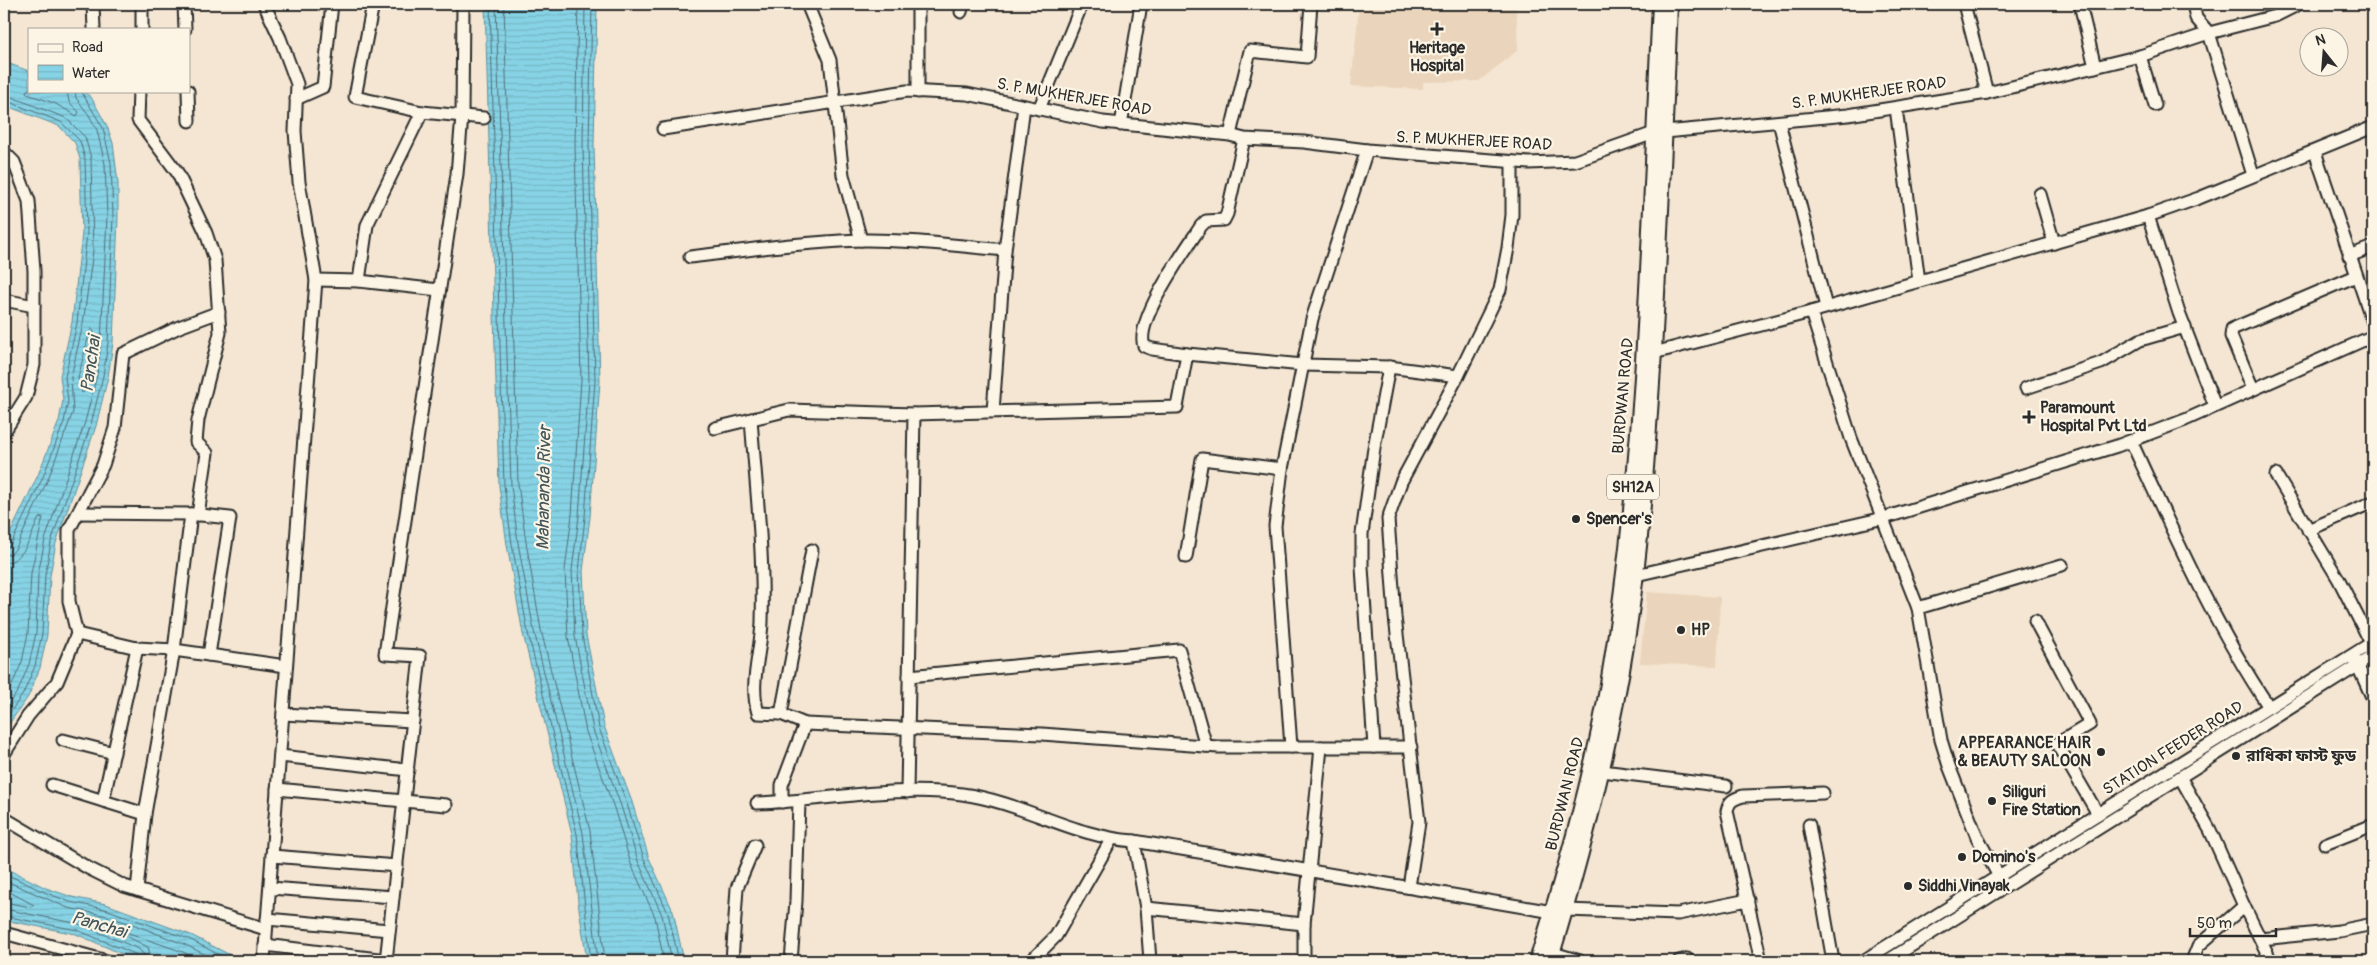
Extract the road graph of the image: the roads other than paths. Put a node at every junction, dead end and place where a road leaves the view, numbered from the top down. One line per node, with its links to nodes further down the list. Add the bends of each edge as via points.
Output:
1 (93, 4): 19 (street)
2 (142, 4): 20 (street)
3 (184, 4): 21 (street)
4 (264, 4): 29 (street, via 297,84)
5 (332, 4): 29 (street, via 324,87)
6 (373, 4): 35 (street, via 355,97)
7 (463, 4): 36 (street)
8 (807, 4): 30 (street, via 830,60)
9 (918, 4): 27 (street)
10 (1082, 4): 34 (street)
11 (1141, 4): 40 (street)
12 (1311, 4): 44 (street, via 1307,56 1250,51)
13 (1660, 4): 43 (main road, BURDWAN ROAD / SH12A)
14 (1670, 4): 43 (main road, BURDWAN ROAD / SH12A)
15 (1964, 4): 28 (street)
16 (2080, 4): 24 (street)
17 (2192, 4): 22 (street, via 2196,18)
18 (2295, 4): 22 (street, S. P. MUKHERJEE ROAD, via 2275,16)
19 (94, 28)
20 (142, 28)
21 (185, 28)
22 (2209, 33): 23 (street, S. P. MUKHERJEE ROAD); 50 (street)
23 (2140, 56): 24 (street, S. P. MUKHERJEE ROAD); 31 (street)
24 (2095, 67): 28 (street, S. P. MUKHERJEE ROAD)
25 (139, 92): 68 (street, via 138,120 177,172 206,234 215,260)
26 (188, 92): 38 (street)
27 (918, 92): 30 (street, S. P. MUKHERJEE ROAD); 32 (street, S. P. MUKHERJEE ROAD, via 967,94)
28 (1987, 93): 33 (street, S. P. MUKHERJEE ROAD)
29 (296, 99): 60 (street, via 299,182)
30 (834, 102): 42 (street, S. P. MUKHERJEE ROAD); 53 (street, via 843,175)
31 (2155, 105)
32 (1024, 106): 34 (street, S. P. MUKHERJEE ROAD); 56 (street)
33 (1896, 108): 39 (street, S. P. MUKHERJEE ROAD); 62 (street)
34 (1039, 109): 40 (street, S. P. MUKHERJEE ROAD)
35 (422, 112): 36 (street); 61 (street, via 367,225)
36 (462, 116): 37 (street); 63 (street)
37 (484, 118)
38 (189, 121)
39 (1779, 122): 43 (street, S. P. MUKHERJEE ROAD); 66 (street)
40 (1121, 125): 44 (street, S. P. MUKHERJEE ROAD)
41 (2373, 127): 48 (street)
42 (663, 129)
43 (1659, 132): 49 (street, S. P. MUKHERJEE ROAD, via 1575,161); 74 (main road, BURDWAN ROAD / SH12A)
44 (1230, 135): 45 (street, S. P. MUKHERJEE ROAD)
45 (1244, 139): 46 (street, S. P. MUKHERJEE ROAD); 73 (street, via 1224,220 1206,221 1201,226 1147,316 1142,340 1144,346)
46 (1367, 150): 49 (street, S. P. MUKHERJEE ROAD); 75 (street, via 1312,319)
47 (4, 152): 65 (street, via 14,162 29,201)
48 (2315, 152): 50 (street); 57 (street)
49 (1512, 162): 77 (street, via 1511,223 1500,290)
50 (2253, 175): 52 (street)
51 (2040, 194): 54 (street)
52 (2148, 216): 54 (street); 71 (street)
53 (861, 240): 56 (street); 58 (street)
54 (2054, 243): 62 (street)
55 (2373, 247): 57 (street)
56 (1004, 250): 81 (street)
57 (2349, 256): 59 (street)
58 (690, 257)
59 (2356, 276): 67 (street); 79 (street, via 2232,329 2231,336)
60 (316, 280): 61 (street); 107 (street)
61 (359, 281): 63 (street)
62 (1919, 281): 66 (street)
63 (439, 290): 114 (street, via 385,654 420,656)
64 (4, 300): 65 (street)
65 (34, 306): 85 (street, via 34,365 26,397)
66 (1826, 307): 69 (street)
67 (2371, 311): 70 (street)
68 (219, 312): 90 (street, via 123,354 115,428 103,465); 91 (street, via 220,333 196,442 207,453)
69 (1811, 312): 74 (street); 92 (street, via 1851,438)
70 (2373, 323)
71 (2185, 327): 78 (street, via 2140,340 2100,363); 80 (street)
72 (2373, 336): 79 (street)
73 (1188, 354): 75 (street); 81 (street, via 1177,406)
74 (1649, 354): 97 (main road, BURDWAN ROAD / SH12A, via 1645,494); 161 (main road, BURDWAN ROAD / SH12A, via 1609,680)
75 (1303, 365): 76 (street); 87 (street)
76 (1389, 366): 77 (street); 121 (street, via 1362,534)
77 (1458, 376): 122 (street, via 1400,482 1388,520 1395,616)
78 (2026, 388)
79 (2253, 389): 80 (street)
80 (2215, 406): 86 (street)
81 (993, 411): 82 (street)
82 (914, 414): 83 (street, via 788,410); 109 (street)
83 (751, 420): 84 (street); 113 (street, via 762,545 762,624 755,674 755,703 758,713)
84 (715, 428)
85 (4, 432)
86 (2131, 440): 92 (street); 111 (street, via 2199,587 2239,661)
87 (1282, 469): 95 (street, via 1202,459); 119 (street, via 1275,526)
88 (2276, 475): 93 (street)
89 (2373, 502): 93 (street)
90 (79, 513): 91 (street); 100 (street, via 69,530 68,571 69,600)
91 (194, 515): 103 (street); 104 (street, via 230,518)
92 (1884, 518): 97 (street); 98 (street)
93 (2308, 530): 101 (street)
94 (812, 550): 113 (street)
95 (1186, 557)
96 (2062, 565): 98 (street)
97 (1636, 575): 127 (main road, BURDWAN ROAD / SH12A)
98 (1918, 608): 152 (street, via 1941,740 1977,837)
99 (2035, 621): 141 (street, via 2090,724 2057,744)
100 (77, 634): 102 (street); 124 (street, via 57,682 28,716)
101 (2372, 642): 105 (street, STATION FEEDER ROAD)
102 (137, 648): 103 (street); 123 (street)
103 (174, 650): 104 (street); 140 (street)
104 (209, 655): 107 (street)
105 (2352, 655): 108 (street); 111 (street, STATION FEEDER ROAD)
106 (2373, 656): 108 (street, STATION FEEDER ROAD)
107 (286, 666): 112 (street)
108 (2358, 666): 110 (street); 128 (street, STATION FEEDER ROAD)
109 (909, 676): 116 (street); 118 (street, via 1179,650)
110 (2373, 699)
111 (2269, 707): 141 (street, STATION FEEDER ROAD)
112 (283, 714): 114 (street); 125 (street)
113 (780, 714): 115 (street)
114 (413, 721): 126 (street)
115 (805, 724): 116 (street); 137 (street, via 782,785)
116 (908, 728): 118 (street); 132 (street)
117 (62, 740): 123 (street)
118 (1206, 746): 119 (street)
119 (1290, 747): 120 (street)
120 (1321, 747): 121 (street); 151 (street)
121 (1374, 747): 122 (street)
122 (1411, 747): 153 (street, via 1419,822)
123 (114, 753): 135 (street)
124 (4, 754)
125 (280, 756): 126 (street); 131 (street)
126 (408, 770): 134 (street)
127 (1602, 771): 130 (street); 161 (main road, BURDWAN ROAD / SH12A)
128 (2180, 777): 154 (street, STATION FEEDER ROAD); 159 (street, via 2210,830)
129 (52, 784): 135 (street)
130 (1726, 786)
131 (277, 789): 134 (street); 149 (street)
132 (907, 792): 136 (street); 145 (street, via 963,794)
133 (1822, 793): 158 (street, via 1743,796 1728,804 1728,817)
134 (404, 799): 139 (street); 150 (street)
135 (103, 801): 140 (street)
136 (798, 801): 137 (street); 174 (street, via 796,901)
137 (782, 802): 138 (street)
138 (757, 803)
139 (446, 805)
140 (146, 814): 156 (street)
141 (2098, 814): 152 (street, STATION FEEDER ROAD)
142 (4, 818): 156 (street, via 88,868)
143 (1810, 825): 181 (street)
144 (2373, 825): 147 (street)
145 (1111, 840): 146 (street); 175 (street, via 1056,936)
146 (1134, 841): 151 (street); 160 (street)
147 (2326, 844)
148 (755, 845): 173 (street, via 737,888)
149 (272, 856): 150 (street); 155 (street)
150 (396, 866): 157 (street)
151 (1311, 871): 153 (street); 163 (street)
152 (1999, 876): 154 (street); 182 (street, STATION FEEDER ROAD)
153 (1408, 887): 161 (street)
154 (2005, 887): 183 (street, STATION FEEDER ROAD)
155 (270, 888): 157 (street); 162 (street)
156 (137, 890): 162 (street)
157 (393, 897): 165 (street)
158 (1748, 900): 161 (street, via 1678,914); 180 (street)
159 (2244, 906): 167 (street); 184 (street, via 2198,946)
160 (1146, 908): 163 (street); 176 (street)
161 (1559, 911): 169 (main road, BURDWAN ROAD / SH12A); 178 (main road, BURDWAN ROAD / SH12A)
162 (267, 924): 165 (street); 168 (street)
163 (1304, 924): 177 (street)
164 (2373, 924): 167 (street, via 2339,932)
165 (389, 930): 170 (street)
166 (4, 933): 171 (street)
167 (2261, 939): 185 (street)
168 (265, 945): 170 (street); 172 (street)
169 (1551, 957): 179 (street)
170 (386, 960)
171 (107, 961)
172 (264, 961)
173 (732, 961)
174 (790, 961)
175 (1031, 961)
176 (1150, 961)
177 (1304, 961)
178 (1537, 961)
179 (1580, 961)
180 (1761, 961)
181 (1833, 961)
182 (1863, 961)
183 (1887, 961)
184 (2192, 961)
185 (2271, 961)

